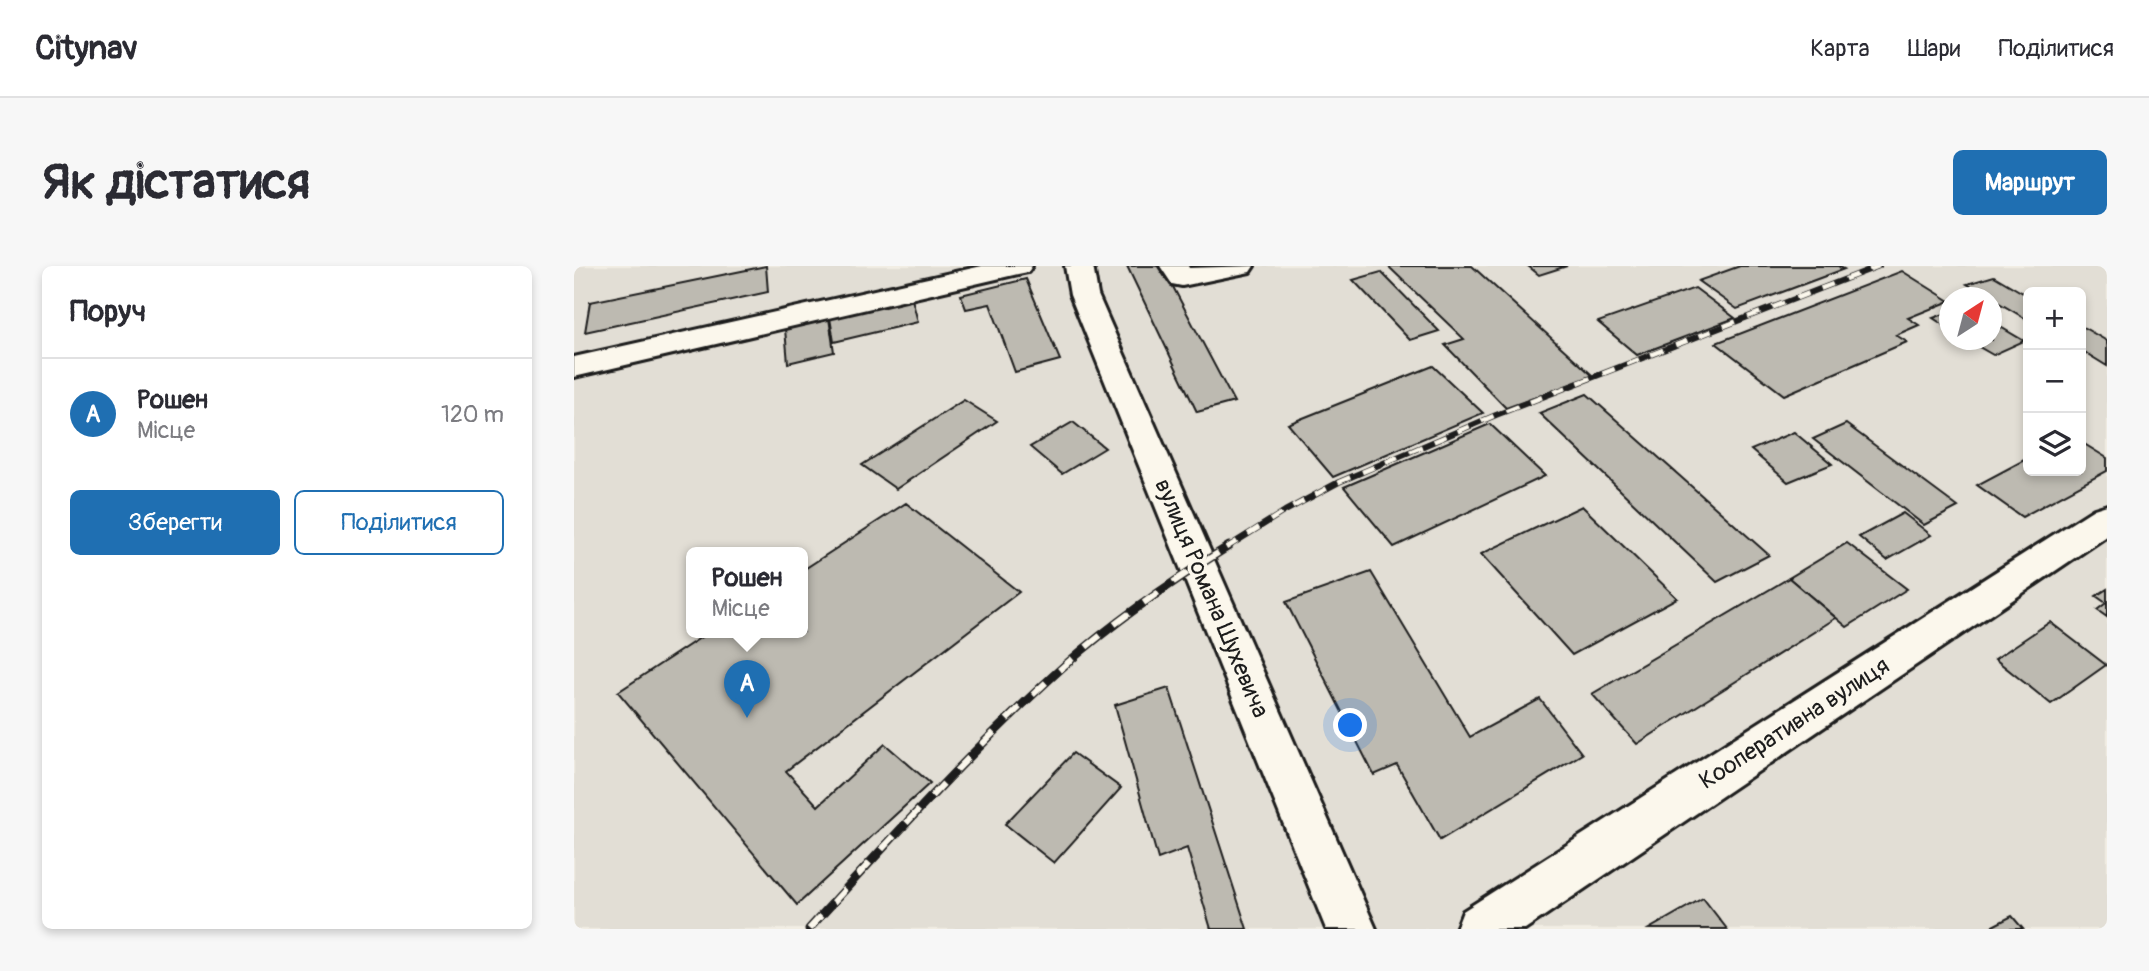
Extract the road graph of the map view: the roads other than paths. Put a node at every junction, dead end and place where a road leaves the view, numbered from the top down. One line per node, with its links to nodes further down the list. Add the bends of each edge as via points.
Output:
1 (1018, 266): 5 (street)
2 (1079, 266): 7 (street, вулиця Романа Шухевича, via 1084,295)
3 (1174, 266): 4 (street, via 1182,278)
4 (1240, 266)
5 (574, 368)
6 (2107, 517): 8 (street, Кооперативна вулиця)
7 (1350, 929)
8 (1481, 929)

